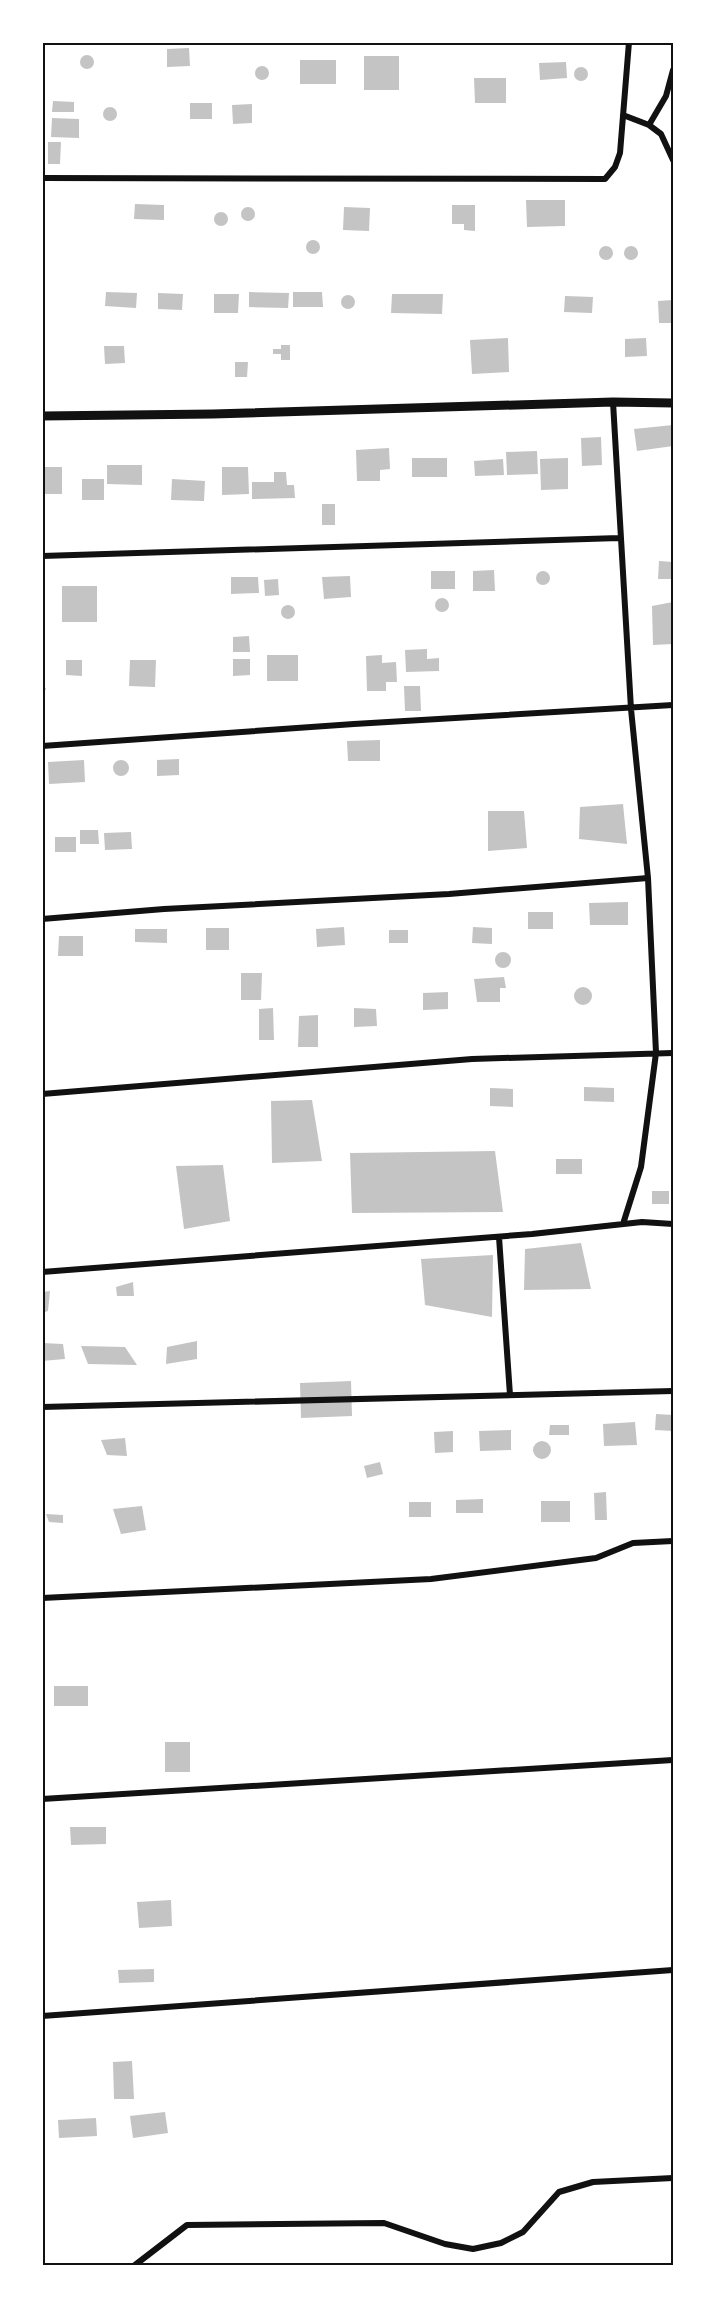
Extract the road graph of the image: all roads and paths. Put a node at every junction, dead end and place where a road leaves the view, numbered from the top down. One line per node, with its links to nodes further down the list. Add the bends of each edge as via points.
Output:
1 (629, 42): 3 (street)
2 (673, 70): 4 (street, via 666,96)
3 (623, 115): 4 (street); 6 (street, via 620,153 605,179)
4 (649, 125): 5 (street, via 661,134)
5 (673, 160)
6 (42, 178)
7 (613, 402): 8 (street); 9 (street); 10 (street)
8 (673, 403)
9 (42, 416)
10 (620, 538): 11 (street); 13 (street)
11 (42, 556)
12 (673, 705): 13 (street)
13 (631, 709): 14 (street); 15 (street)
14 (42, 746)
15 (648, 878): 16 (street); 17 (street)
16 (42, 919)
17 (656, 1053): 18 (street); 19 (street, via 472,1059); 20 (street, via 641,1167)
18 (673, 1053)
19 (42, 1094)
20 (623, 1224): 21 (street); 22 (street)
21 (673, 1224)
22 (499, 1237): 23 (street); 25 (street)
23 (42, 1272)
24 (673, 1391): 25 (street)
25 (510, 1395): 26 (street)
26 (42, 1407)
27 (673, 1541): 28 (street, via 633,1543 596,1558 431,1579)
28 (42, 1598)
29 (673, 1760): 30 (street)
30 (42, 1799)
31 (673, 1970): 32 (street)
32 (42, 2016)
33 (673, 2178): 34 (street, via 594,2182 559,2192 523,2232 501,2243 473,2249 445,2244 384,2223 187,2225)
34 (135, 2265)

